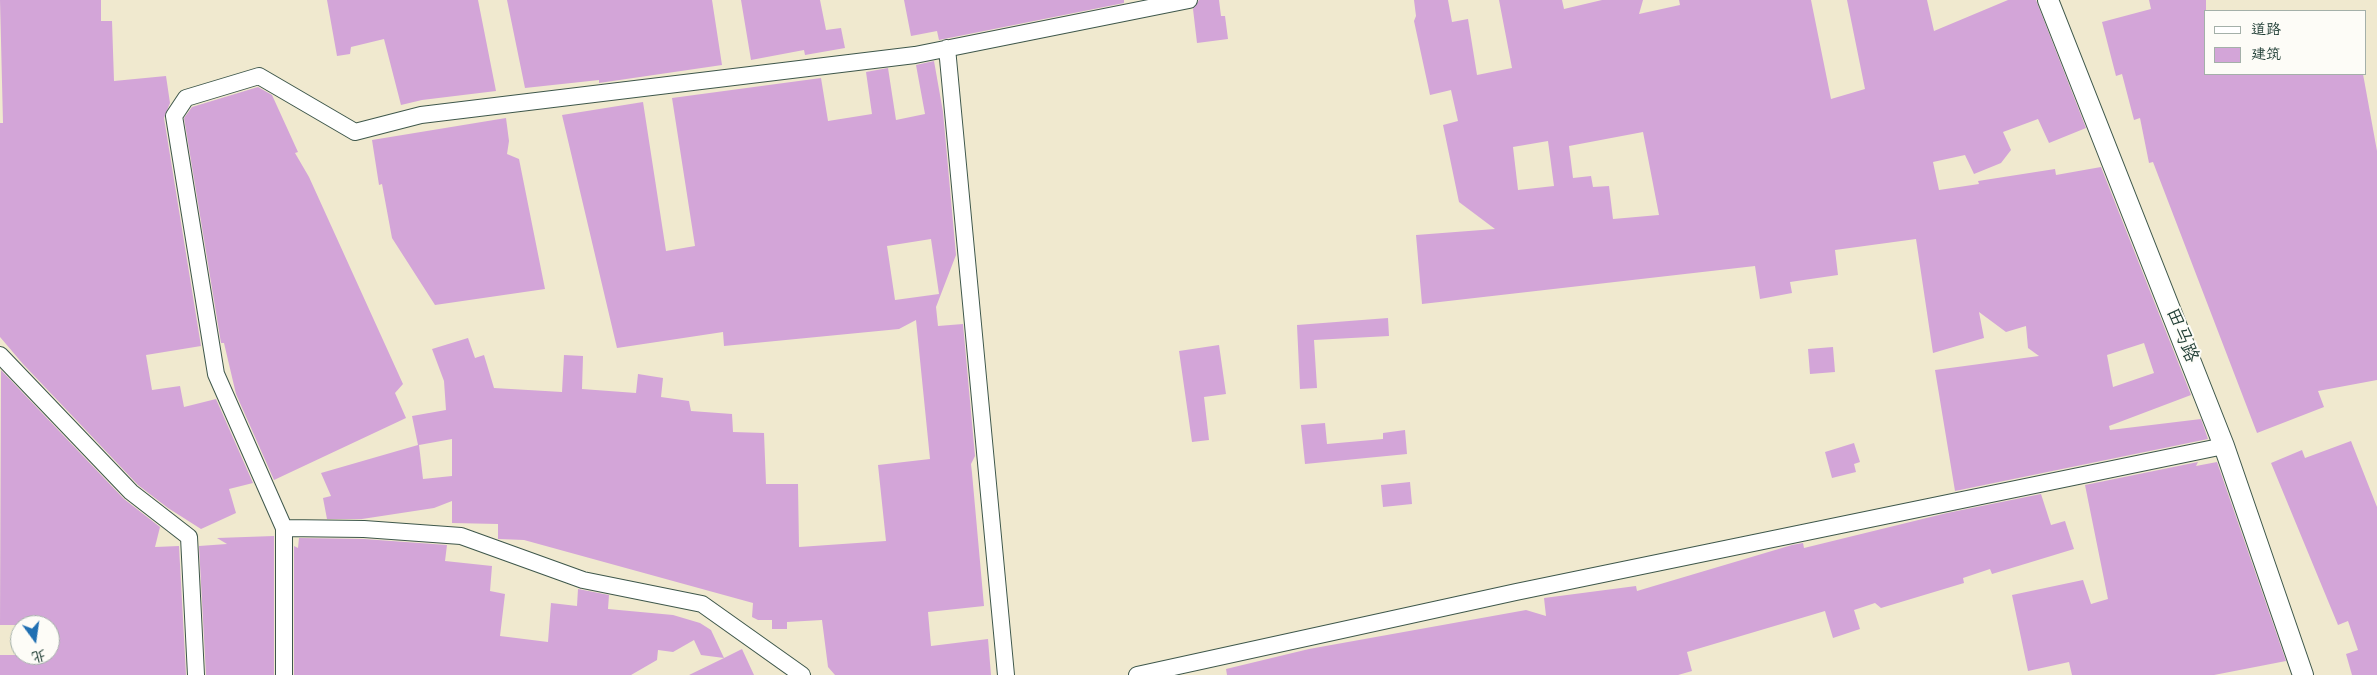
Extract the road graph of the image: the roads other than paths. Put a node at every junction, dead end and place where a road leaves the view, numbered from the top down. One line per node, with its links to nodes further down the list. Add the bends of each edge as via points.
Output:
1 (1188, 0): 3 (street)
2 (2048, 0): 5 (street, 田马路)
3 (948, 48): 6 (street, via 421,115 355,132 259,76 186,98 174,116 216,374); 10 (street)
4 (0, 356): 7 (street, via 131,492 189,537)
5 (2224, 446): 11 (street, via 1516,592); 12 (street, 田马路)
6 (284, 528): 8 (street); 9 (street, via 461,536 584,580 702,604)
7 (196, 675)
8 (284, 675)
9 (802, 675)
10 (1006, 675)
11 (1137, 675)
12 (2303, 675)

